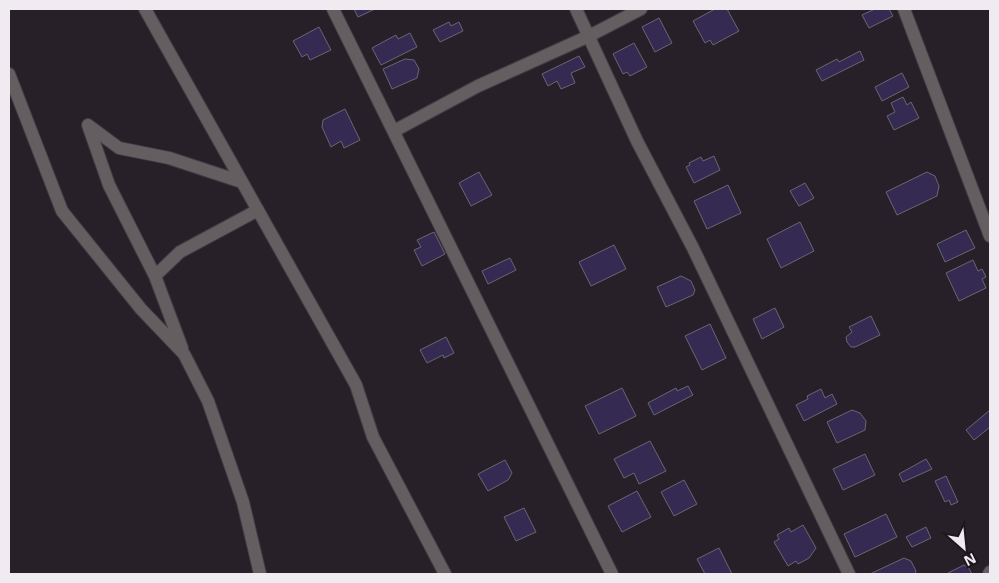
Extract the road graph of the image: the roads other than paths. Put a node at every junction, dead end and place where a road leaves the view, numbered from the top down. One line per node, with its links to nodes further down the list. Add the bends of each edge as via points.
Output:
1 (145, 9): 9 (street)
2 (333, 9): 8 (street)
3 (576, 9): 6 (street)
4 (641, 9): 6 (street)
5 (904, 9): 11 (street)
6 (589, 36): 8 (street, via 478,86); 17 (street)
7 (9, 74): 13 (street, via 62,211 141,309)
8 (394, 131): 16 (street)
9 (242, 182): 10 (street); 12 (street, via 169,158 119,148 88,125 109,185)
10 (258, 210): 12 (street, via 180,252); 15 (street, via 356,385 373,437)
11 (990, 236)
12 (155, 276): 13 (street)
13 (184, 354): 14 (street, via 208,401 243,502)
14 (260, 574)
15 (445, 574)
16 (612, 574)
17 (849, 574)

